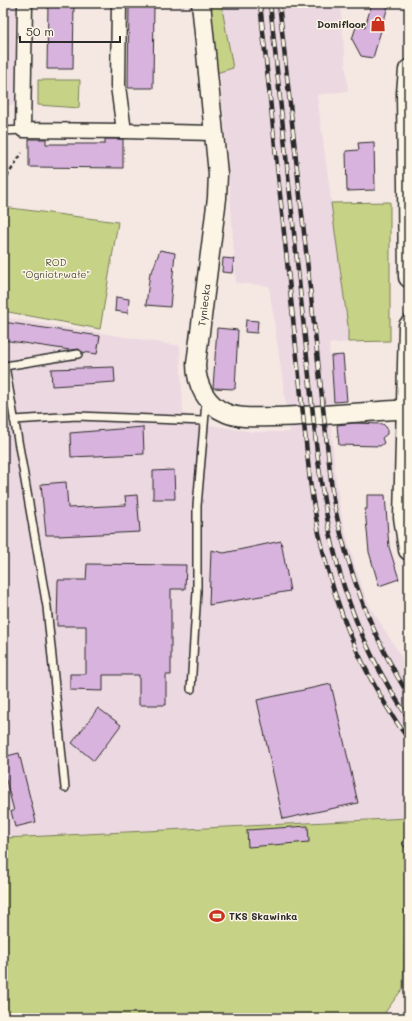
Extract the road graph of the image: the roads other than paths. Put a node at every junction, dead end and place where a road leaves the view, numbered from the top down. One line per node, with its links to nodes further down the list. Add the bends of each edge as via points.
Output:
1 (25, 3): 5 (street)
2 (119, 3): 7 (street, via 118,86)
3 (201, 3): 8 (street, Tyniecka)
4 (409, 70): 9 (main road)
5 (23, 130): 6 (lane); 7 (street)
6 (3, 131)
7 (124, 131): 8 (street)
8 (214, 133): 13 (street, Tyniecka, via 218,174 217,198 196,364 198,382)
9 (408, 145): 10 (main road)
10 (409, 277)
11 (409, 326): 14 (main road)
12 (78, 354): 15 (lane, via 5,366)
13 (206, 398): 14 (street, Tyniecka, via 226,414 247,417); 16 (lane)
14 (408, 410): 17 (main road)
15 (14, 420): 16 (lane, via 77,416); 20 (lane, via 47,607)
16 (204, 420): 19 (lane, via 197,506 197,591)
17 (408, 434): 18 (main road, via 404,517)
18 (409, 550)
19 (191, 689)
20 (65, 788)

